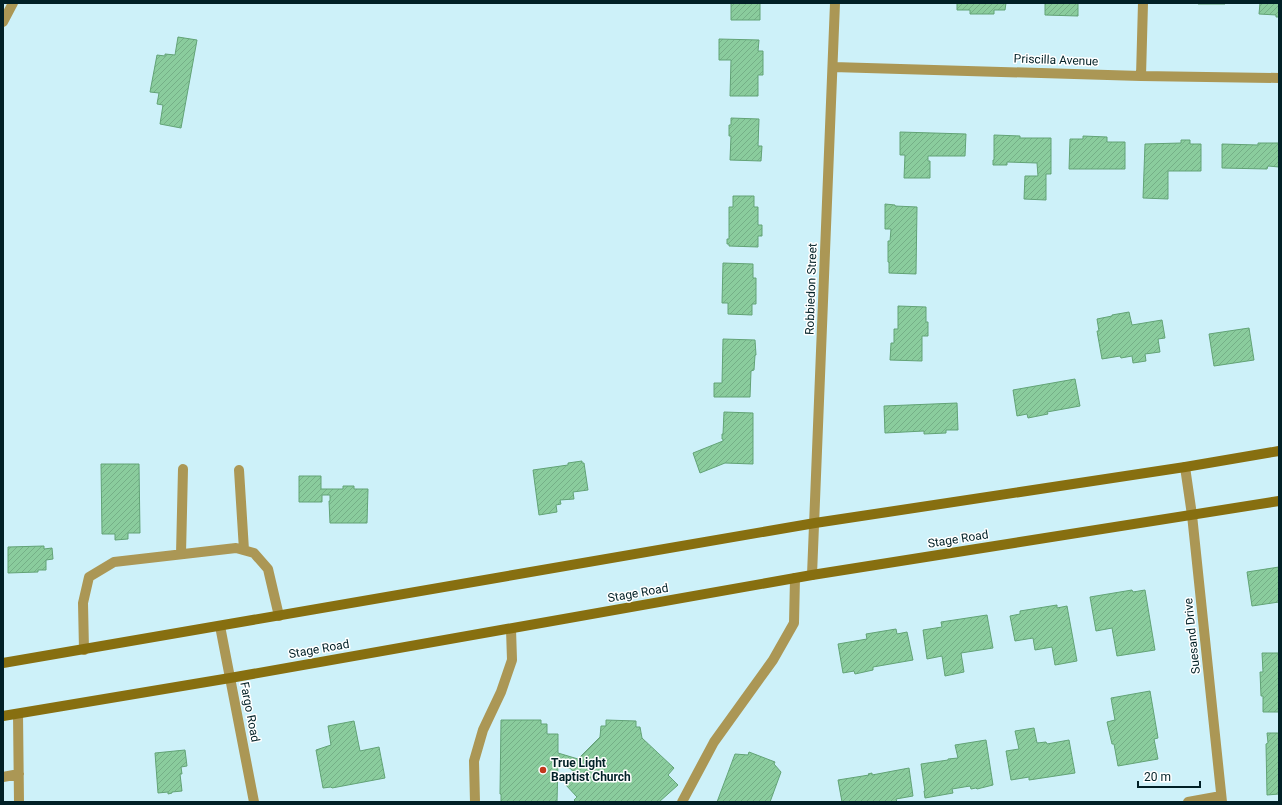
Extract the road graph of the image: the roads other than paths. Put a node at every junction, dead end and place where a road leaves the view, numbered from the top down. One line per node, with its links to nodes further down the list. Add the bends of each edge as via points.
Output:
1 (13, 3): 4 (street)
2 (835, 3): 5 (street, Robbiedon Street)
3 (1143, 3): 6 (street)
4 (3, 22)
5 (833, 67): 6 (street, Priscilla Avenue); 14 (street, Robbiedon Street)
6 (1141, 76): 7 (street, Priscilla Avenue)
7 (1279, 78)
8 (1279, 451): 9 (main road)
9 (1185, 467): 13 (street, Suesand Drive); 14 (main road)
10 (183, 469): 16 (street)
11 (239, 470): 15 (street)
12 (1279, 501): 13 (main road, Stage Road)
13 (1192, 515): 17 (main road, Stage Road); 29 (street, Suesand Drive)
14 (815, 523): 17 (street, Robbiedon Street); 19 (main road)
15 (244, 550): 16 (street, via 236,548); 19 (street, via 254,553 268,569)
16 (181, 554): 22 (street, via 114,562 89,577 83,603)
17 (812, 575): 18 (main road, Stage Road)
18 (795, 578): 21 (main road, Stage Road); 33 (street, via 794,623 773,660 714,742)
19 (279, 616): 20 (main road)
20 (220, 626): 22 (main road); 24 (street, Fargo Road)
21 (511, 629): 24 (main road, Stage Road); 32 (street, via 512,660 501,692 483,730 474,761)
22 (84, 650): 23 (main road)
23 (3, 663)
24 (230, 678): 25 (main road, Stage Road); 31 (street, Fargo Road)
25 (18, 714): 26 (main road, Stage Road); 27 (street)
26 (3, 716)
27 (18, 774): 28 (street); 30 (street)
28 (3, 777)
29 (1221, 799): 34 (street)
30 (19, 802)
31 (254, 802)
32 (475, 802)
33 (682, 802)
34 (1188, 802)

